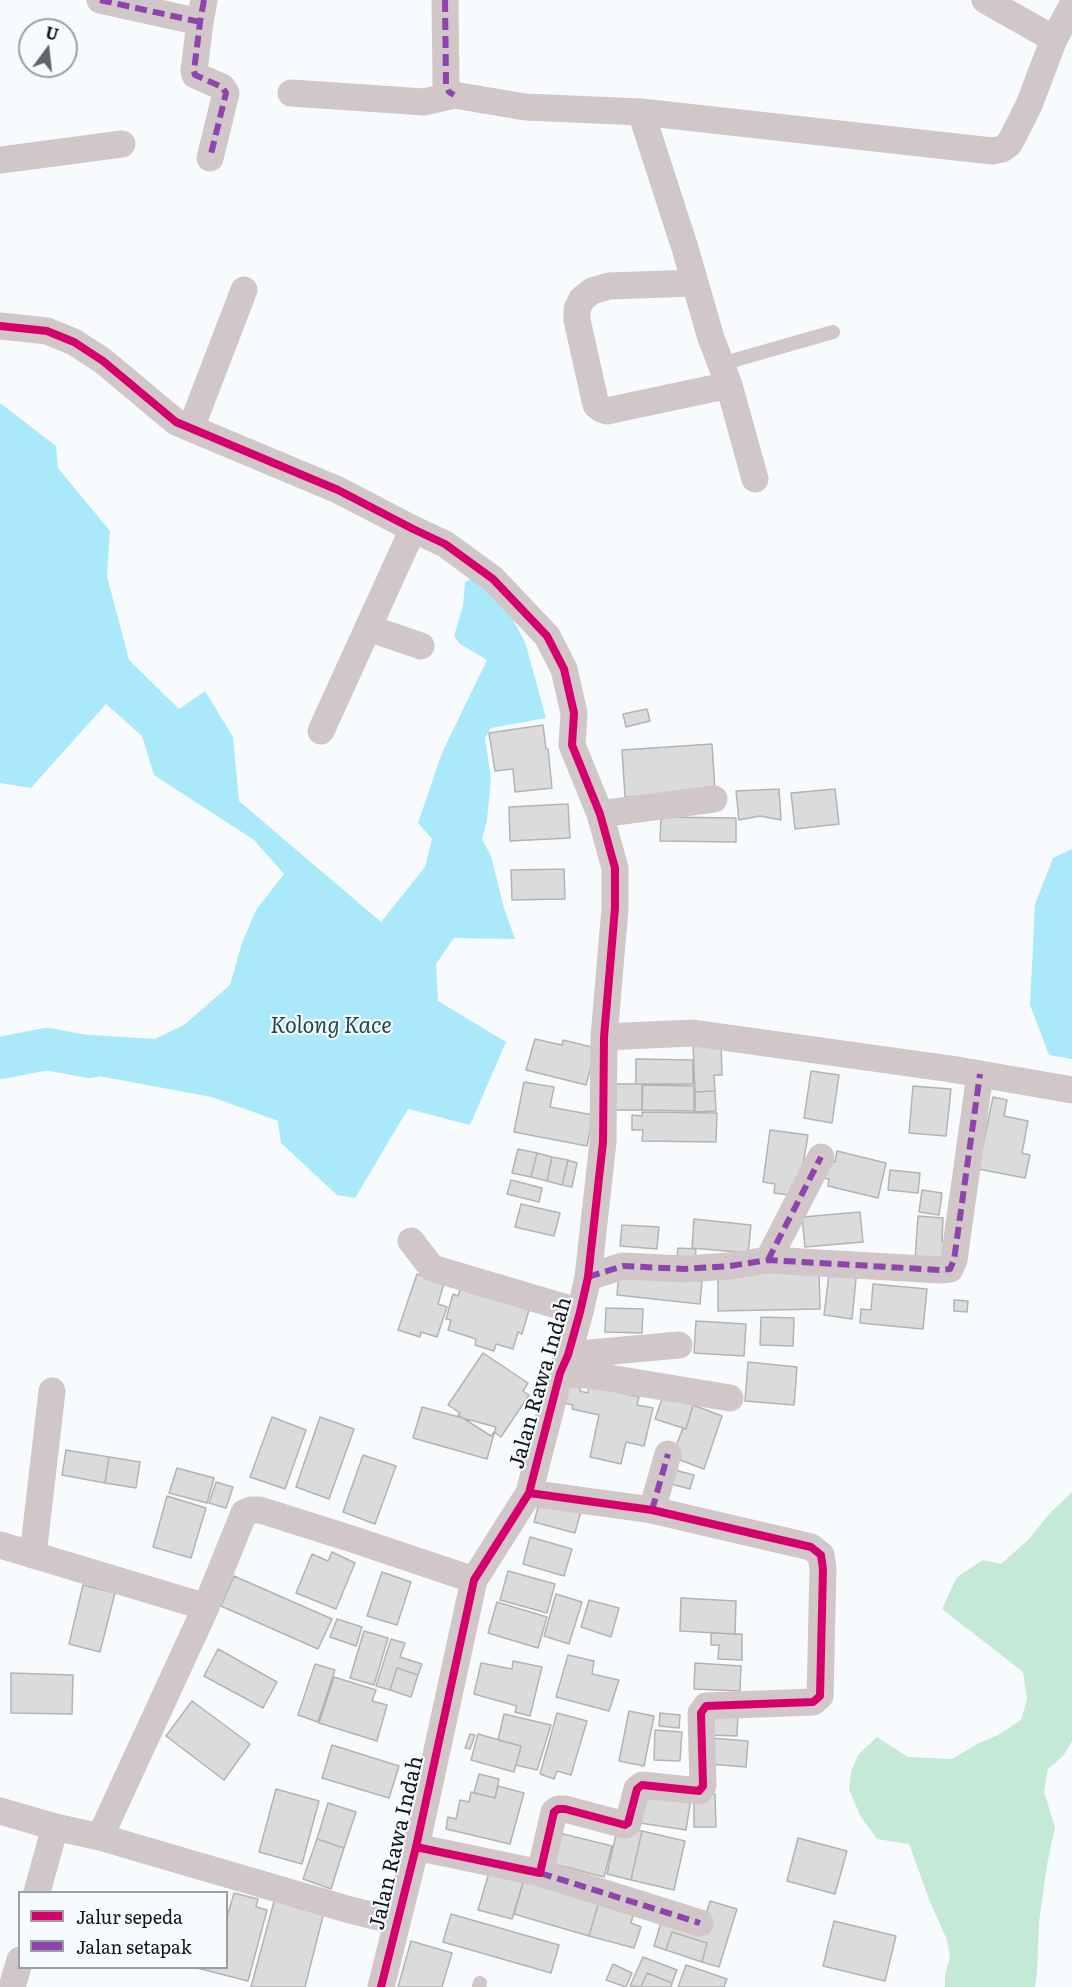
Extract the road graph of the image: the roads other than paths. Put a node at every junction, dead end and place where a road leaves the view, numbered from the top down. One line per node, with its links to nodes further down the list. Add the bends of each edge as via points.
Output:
1 (100, 0): 5 (street)
2 (445, 0): 8 (street, via 446,84)
3 (985, 0): 6 (street)
4 (1072, 6): 6 (street)
5 (202, 11): 11 (street, via 195,75 222,87 226,93)
6 (1054, 39): 9 (street, via 1016,133 1002,149)
7 (291, 93): 8 (street, via 423,102)
8 (454, 95): 9 (street, via 525,107)
9 (641, 112): 13 (street)
10 (122, 144): 12 (street)
11 (210, 158)
12 (0, 160)
13 (695, 283): 17 (street); 17 (street, via 609,286 582,299 577,320 596,405 607,411 636,406)
14 (244, 290): 18 (street)
15 (0, 326): 18 (street, Jalan Rawa Indah, via 47,331 74,342 176,422)
16 (833, 332): 17 (lane)
17 (725, 374): 19 (street)
18 (191, 428): 20 (street, Jalan Rawa Indah, via 338,490)
19 (754, 479)
20 (413, 529): 21 (street); 25 (street, Jalan Rawa Indah, via 446,544 493,579 547,636 564,669 574,713 572,745)
21 (368, 628): 22 (street); 23 (street)
22 (421, 646)
23 (321, 731)
24 (714, 799): 25 (street)
25 (600, 814): 26 (street, Jalan Rawa Indah, via 615,868)
26 (604, 1037): 27 (street, via 693,1033); 32 (street, Jalan Rawa Indah, via 603,1142)
27 (981, 1074): 28 (street); 31 (street, via 950,1269)
28 (1072, 1090)
29 (821, 1157): 31 (street)
30 (411, 1241): 33 (street, via 432,1268)
31 (768, 1260): 32 (street, via 684,1269 623,1266)
32 (588, 1277): 33 (street, Jalan Rawa Indah)
33 (580, 1312): 35 (street, Jalan Rawa Indah)
34 (679, 1344): 35 (street)
35 (564, 1364): 37 (street, via 597,1376); 39 (street, Jalan Rawa Indah)
36 (52, 1391): 42 (street)
37 (730, 1398)
38 (668, 1454): 40 (street)
39 (529, 1493): 40 (street); 43 (street, Jalan Rawa Indah)
40 (652, 1510): 49 (street, via 811,1547 821,1555 820,1696 813,1702 706,1706 701,1713 703,1786 699,1791 642,1785 637,1788 625,1825 558,1809 554,1812)
41 (0, 1545): 42 (street)
42 (33, 1555): 44 (street)
43 (474, 1580): 44 (street, via 251,1510 244,1513); 48 (street, Jalan Rawa Indah)
44 (206, 1607): 47 (street)
45 (0, 1811): 46 (street)
46 (55, 1827): 47 (street); 50 (street)
47 (100, 1837): 51 (street)
48 (416, 1847): 49 (street); 51 (street, Jalan Rawa Indah)
49 (540, 1873): 52 (street)
50 (38, 1891)
51 (396, 1921): 55 (street, Jalan Rawa Indah)
52 (700, 1923)
53 (18, 1967): 54 (street)
54 (12, 1987)
55 (381, 1987)

